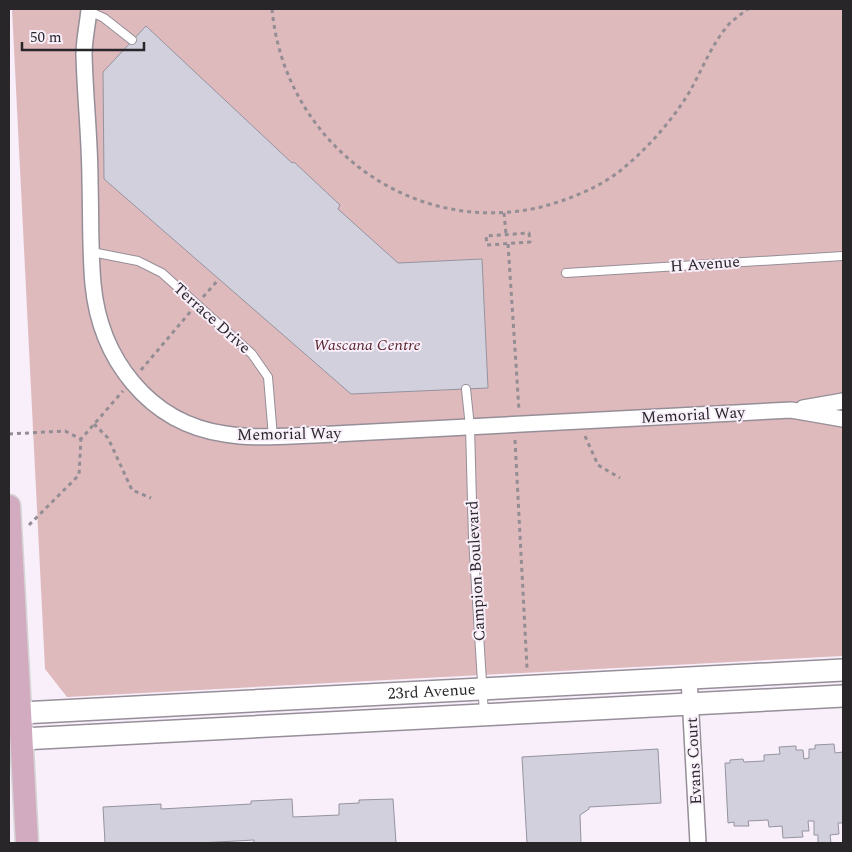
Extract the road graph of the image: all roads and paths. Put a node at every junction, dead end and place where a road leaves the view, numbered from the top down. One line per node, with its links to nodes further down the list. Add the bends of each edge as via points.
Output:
1 (748, 9): 5 (path, via 719,37 689,92 641,153 585,191 560,202)
2 (89, 10): 4 (lane); 8 (street, Memorial Way, via 84,52)
3 (271, 10): 5 (path, via 292,84 316,124 350,160 373,179 416,200 453,209)
4 (132, 40)
5 (504, 212): 6 (path)
6 (506, 234): 7 (path, via 486,236 486,245); 7 (path, via 529,233 530,242)
7 (508, 244): 16 (path)
8 (92, 252): 19 (lane, Terrace Drive, via 138,261 162,273 252,354 268,377); 19 (street, Memorial Way, via 93,286 100,321 118,364 133,385 172,417 196,427 223,434)
9 (843, 256): 10 (lane, H Avenue)
10 (566, 273)
11 (466, 389): 17 (lane, Campion Boulevard)
12 (843, 401): 13 (street)
13 (791, 410): 14 (street, Memorial Way); 16 (street, Memorial Way)
14 (843, 419)
15 (94, 424): 22 (path, via 108,438 132,490)
16 (517, 424): 17 (street, Memorial Way); 27 (path)
17 (470, 427): 19 (street, Memorial Way); 28 (lane, Campion Boulevard)
18 (585, 436): 21 (path, via 598,465)
19 (273, 437)
20 (81, 439): 24 (path, via 79,475)
21 (620, 478)
22 (151, 498)
23 (9, 506): 24 (main road)
24 (11, 542): 32 (main road)
25 (843, 670): 26 (main road, 23rd Avenue)
26 (689, 678): 27 (main road, 23rd Avenue); 30 (street, Evans Court)
27 (528, 686): 28 (main road, 23rd Avenue)
28 (483, 690): 31 (lane, Campion Boulevard); 32 (main road, 23rd Avenue)
29 (843, 696): 30 (main road, 23rd Avenue)
30 (690, 704): 31 (main road, 23rd Avenue); 34 (street, Evans Court)
31 (484, 715): 32 (main road, 23rd Avenue)
32 (18, 728): 33 (main road)
33 (27, 843)
34 (698, 843)

